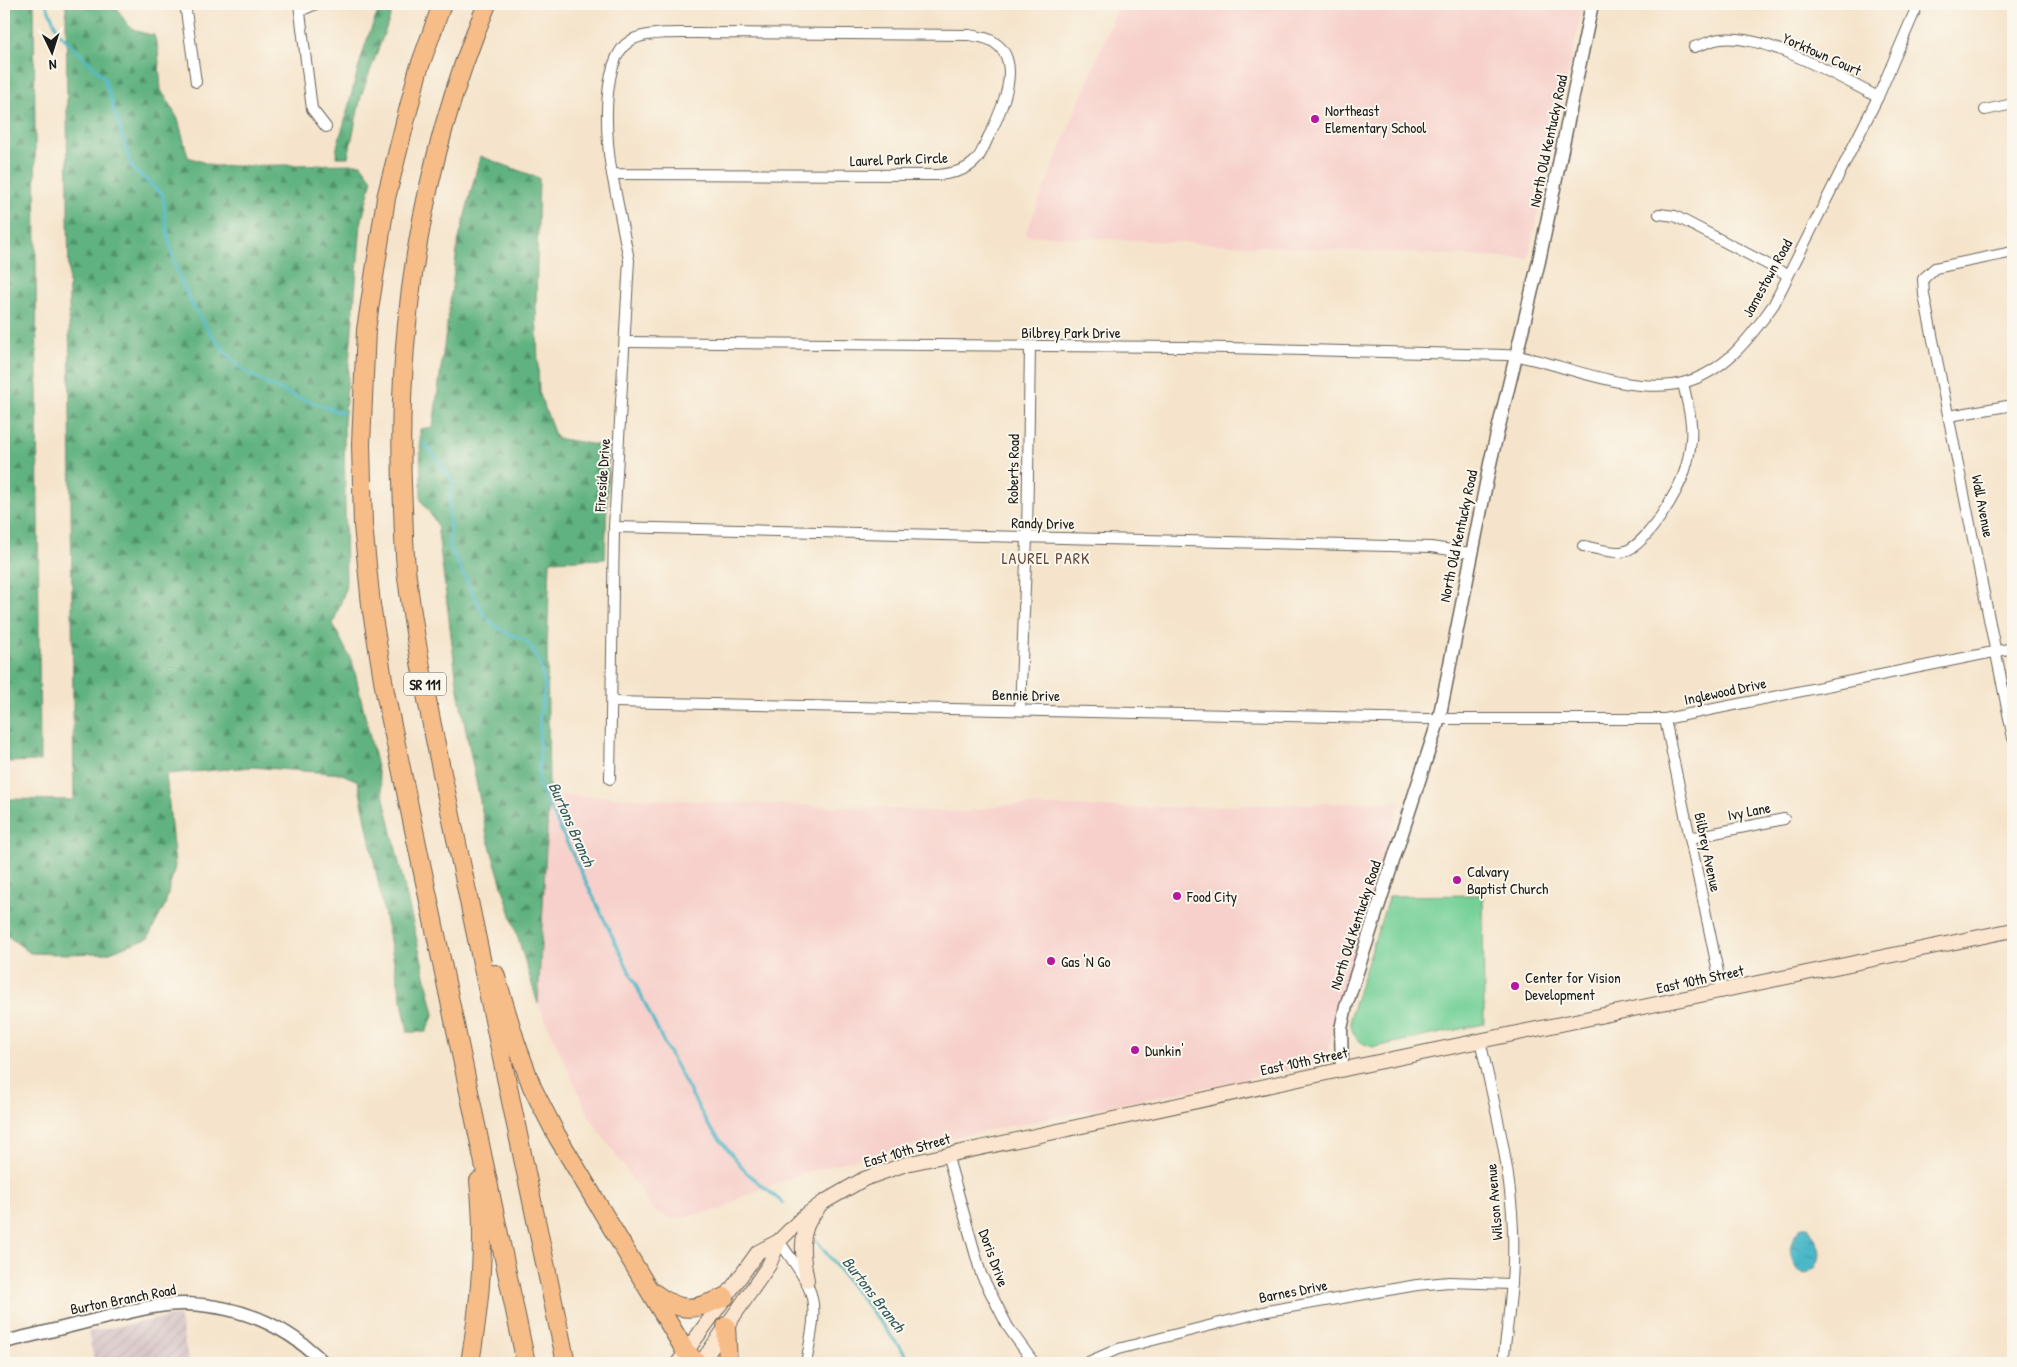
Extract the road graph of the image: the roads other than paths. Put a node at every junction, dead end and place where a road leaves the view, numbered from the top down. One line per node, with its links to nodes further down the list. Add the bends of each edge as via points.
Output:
1 (186, 4): 9 (street)
2 (316, 4): 7 (street)
3 (442, 4): 41 (highway, SR 111, via 418,71 386,198 366,330 361,444 363,525 371,605 385,692)
4 (487, 4): 38 (highway, SR 111, via 465,57 431,172 412,279 401,388 400,452 407,576 428,703)
5 (1592, 4): 20 (street, North Old Kentucky Road, via 1539,262)
6 (1918, 4): 10 (street, Jamestown Road)
7 (300, 7): 13 (street, via 312,109)
8 (1694, 47): 10 (street, Yorktown Court, via 1719,39 1744,40 1799,58)
9 (196, 82)
10 (1878, 97): 17 (street, Jamestown Road)
11 (2013, 104): 12 (street)
12 (1985, 110)
13 (326, 127)
14 (612, 174): 14 (street, Laurel Park Circle, via 920,175 962,171 977,159 1000,113 1008,80 1005,54 996,43 969,35 721,33 635,38 616,55 610,71 608,125); 18 (street, Fireside Drive, via 629,260)
15 (1659, 214): 17 (street, via 1674,216)
16 (2013, 252): 23 (street, Wall Avenue, via 1935,268 1923,280)
17 (1788, 275): 21 (street, Jamestown Road, via 1764,318 1734,355 1714,370)
18 (626, 342): 19 (street, Bilbrey Park Drive); 24 (street, Fireside Drive)
19 (1030, 347): 20 (street, Bilbrey Park Drive, via 1184,347); 25 (street, Roberts Road)
20 (1516, 355): 21 (street, Jamestown Road, via 1612,380 1662,385); 27 (street, North Old Kentucky Road)
21 (1683, 383): 26 (street, via 1690,412 1691,438 1685,471 1668,503 1634,547 1620,552)
22 (2013, 405): 23 (street)
23 (1949, 416): 29 (street, Wall Avenue)
24 (614, 527): 25 (street, Randy Drive); 30 (street, Fireside Drive)
25 (1027, 538): 27 (street, Randy Drive, via 1421,547); 31 (street, Roberts Road)
26 (1583, 546)
27 (1470, 553): 32 (street, North Old Kentucky Road)
28 (2013, 648): 29 (street, Inglewood Drive)
29 (1997, 651): 33 (street, Inglewood Drive); 34 (street, Wall Avenue)
30 (612, 702): 31 (street, Bennie Drive); 35 (street, Fireside Drive)
31 (1020, 710): 32 (street, Bennie Drive)
32 (1439, 719): 33 (street, Inglewood Drive); 43 (street, North Old Kentucky Road, via 1346,1006 1340,1029)
33 (1665, 719): 37 (street, Bilbrey Avenue)
34 (2013, 738)
35 (610, 779)
36 (1784, 819): 37 (street, Ivy Lane)
37 (1690, 838): 40 (street, Bilbrey Avenue)
38 (464, 878): 49 (highway, via 532,1087 557,1136); 57 (highway, SR 111)
39 (2013, 930): 40 (main road, East 10th Street)
40 (1722, 992): 42 (main road, East 10th Street)
41 (452, 1008): 55 (highway, via 474,1139 482,1222 481,1287); 56 (highway, SR 111)
42 (1480, 1040): 43 (main road, East 10th Street); 48 (street, Wilson Avenue, via 1511,1200)
43 (1342, 1069): 44 (main road, East 10th Street)
44 (947, 1154): 45 (main road, East 10th Street, via 864,1179); 60 (street, Doris Drive, via 981,1274 1008,1327)
45 (824, 1202): 46 (main road, East 10th Street); 47 (main road, via 813,1214 801,1244)
46 (779, 1241): 47 (street); 50 (main road, East 10th Street, via 758,1252); 51 (main road, via 769,1265)
47 (807, 1280): 59 (street, via 814,1299 815,1319)
48 (1512, 1284): 61 (street, Barnes Drive, via 1417,1284 1267,1311 1118,1348); 62 (street, Wilson Avenue)
49 (650, 1290): 50 (highway, via 669,1304 683,1308 699,1308); 53 (highway)
50 (725, 1297): 53 (main road, East 10th Street)
51 (726, 1326): 53 (main road); 58 (highway)
52 (4, 1342): 54 (street, Burton Branch Road, via 132,1312 186,1304 226,1309 275,1325)
53 (691, 1360)
54 (324, 1363)
55 (470, 1363)
56 (526, 1363)
57 (566, 1363)
58 (728, 1363)
59 (806, 1363)
60 (1034, 1363)
61 (1086, 1363)
62 (1502, 1363)

